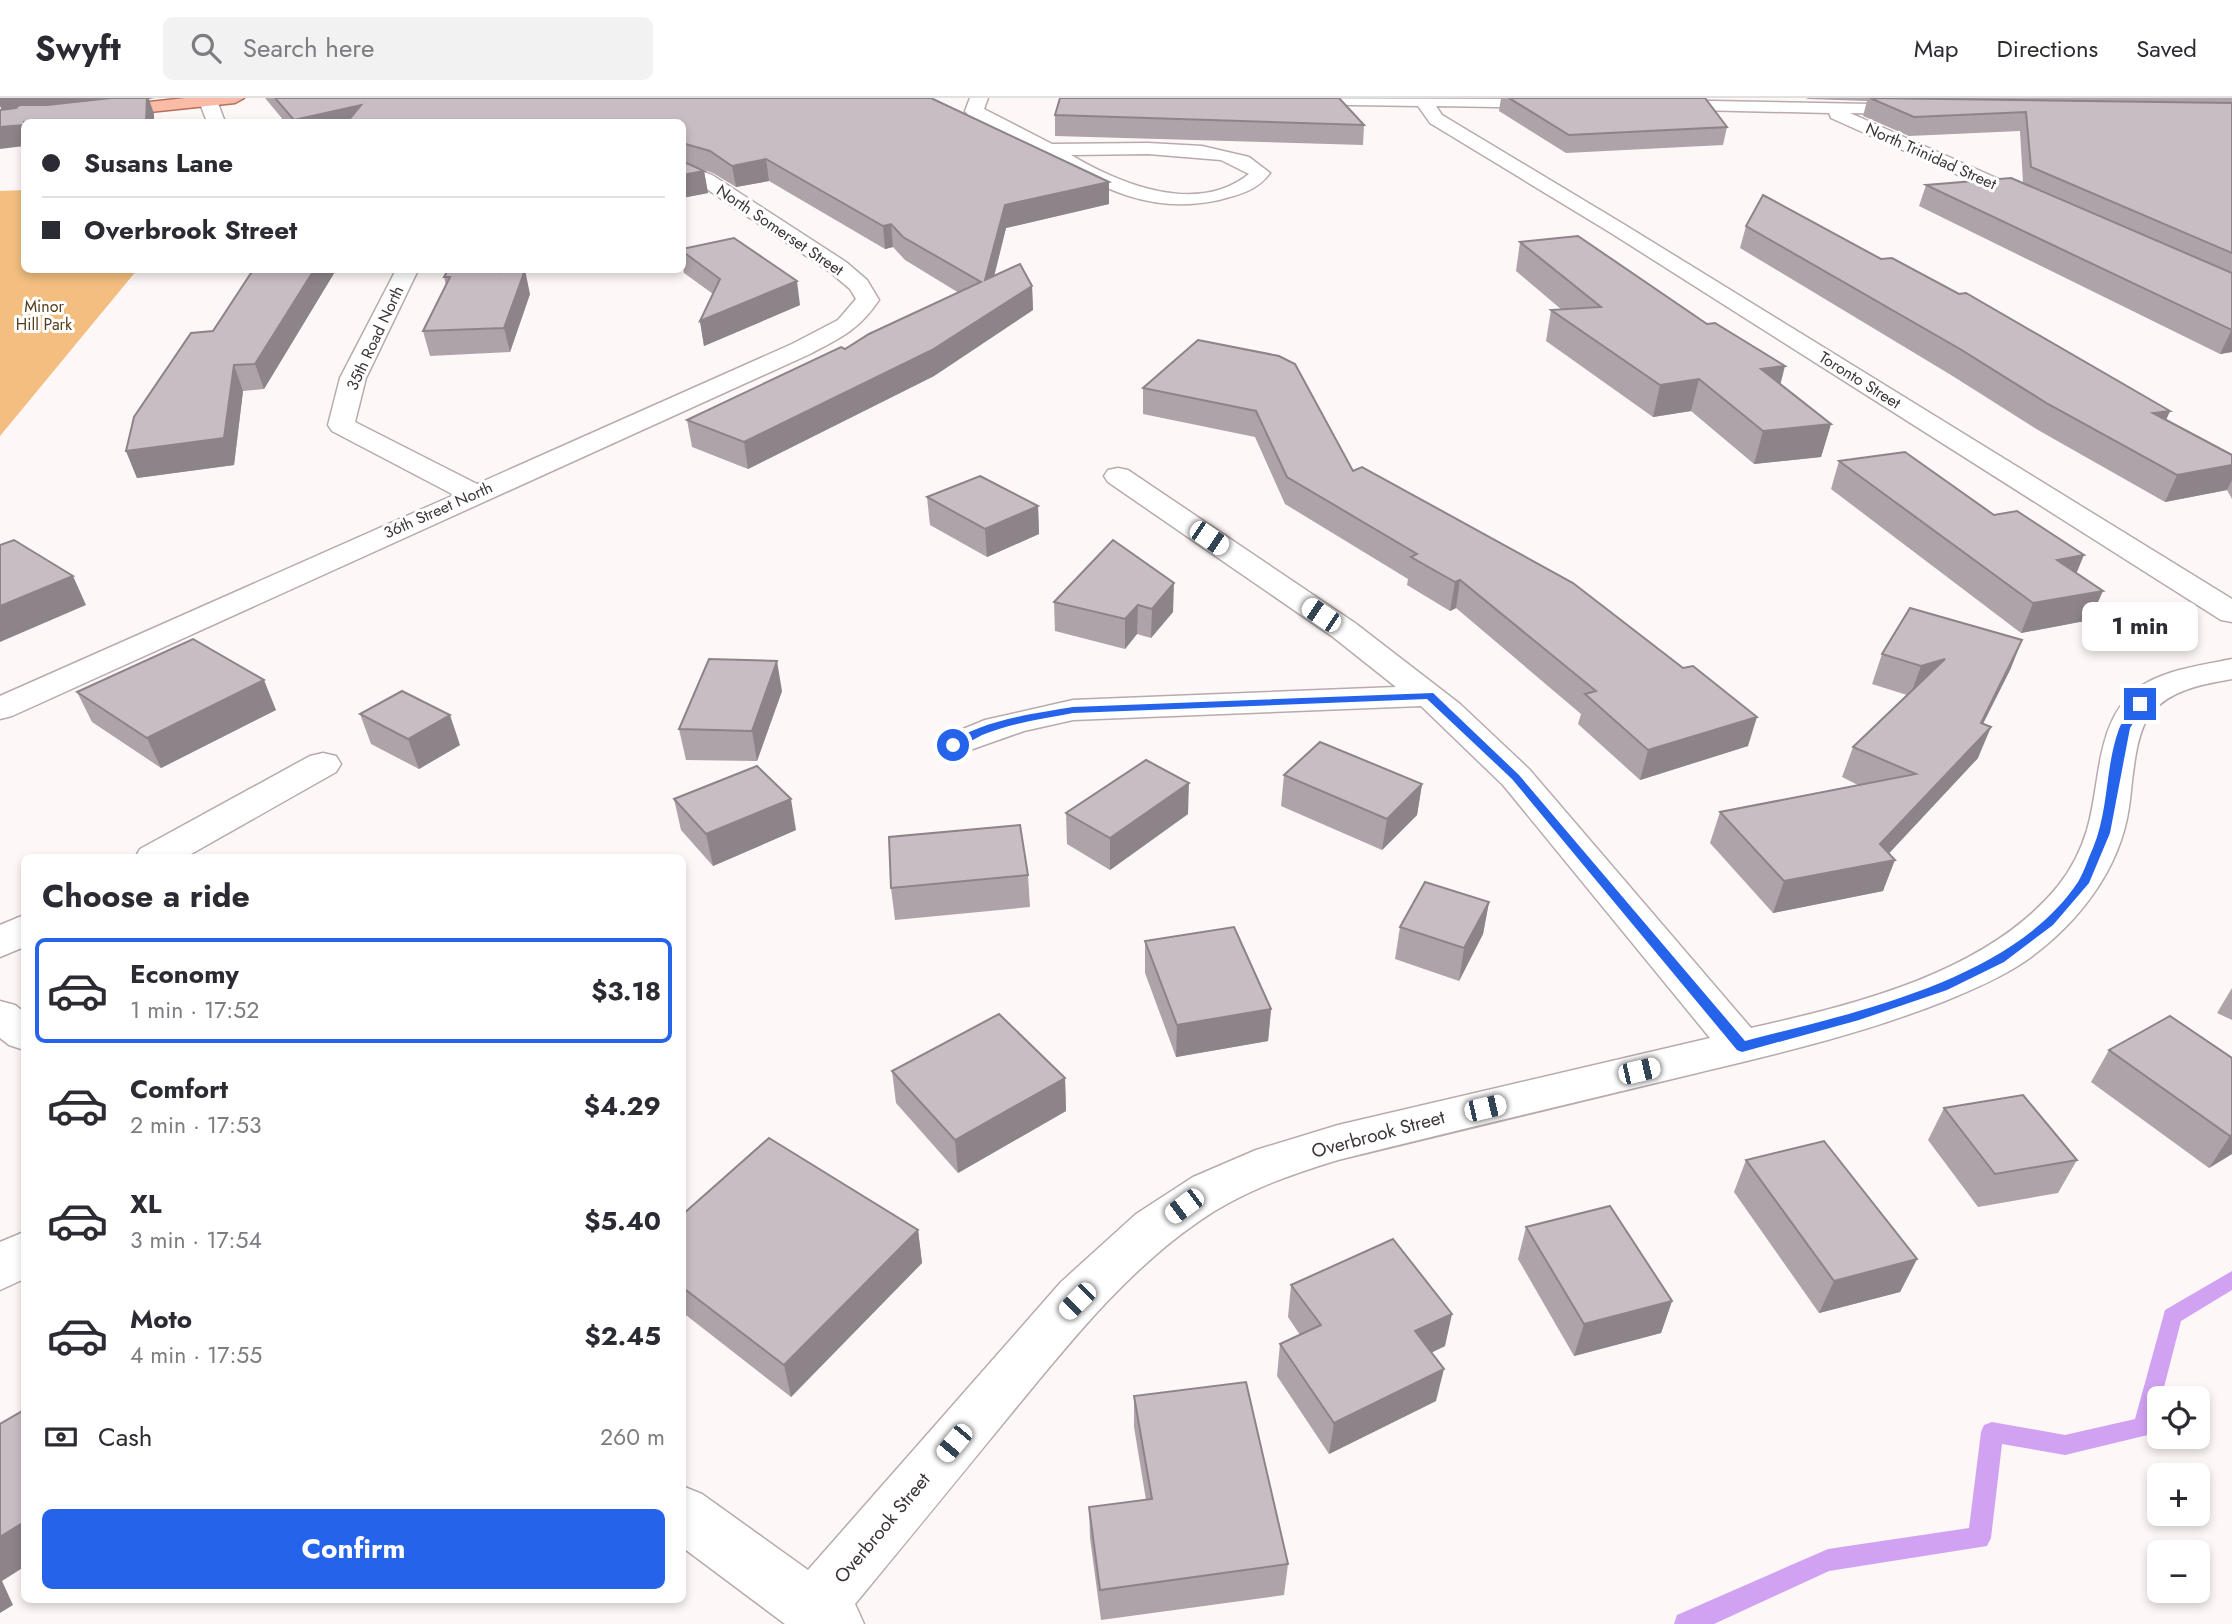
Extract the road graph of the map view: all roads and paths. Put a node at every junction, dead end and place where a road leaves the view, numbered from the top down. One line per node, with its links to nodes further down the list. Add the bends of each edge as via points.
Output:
1 (150, 98): 12 (main road)
2 (234, 98): 5 (main road)
3 (979, 98): 17 (street, via 974,111)
4 (1227, 98): 6 (street)
5 (208, 100): 13 (main road); 14 (street)
6 (1423, 101): 8 (street); 24 (street, Toronto Street, via 1436,119)
7 (1749, 102): 9 (street); 10 (street)
8 (1571, 103)
9 (1642, 104)
10 (1821, 107): 11 (street); 19 (street, North Trinidad Street)
11 (1933, 109)
12 (0, 112)
13 (36, 119)
14 (215, 119)
15 (21, 121): 16 (main road)
16 (0, 123)
17 (1049, 150): 17 (street, via 1140,197 1177,201 1210,197 1251,184 1260,173 1240,160 1206,153)
18 (686, 173): 21 (street, North Somerset Street, via 705,180 838,267)
19 (2045, 207)
20 (406, 273): 23 (street, 35th Road North, via 354,378 341,425)
21 (868, 300): 23 (street, 36th Street North, via 846,325 801,349)
22 (1118, 476): 26 (street, via 1344,630)
23 (474, 494): 27 (street, 36th Street North)
24 (2232, 613)
25 (2232, 669): 35 (street, Overbrook Street, via 2193,677 2157,691 2140,704 2125,728 2105,833 2083,883 2049,923 2000,959 1943,987 1855,1017)
26 (1429, 696): 28 (street, via 1073,710 1027,718); 35 (street, via 1516,777)
27 (0, 709)
28 (953, 745)
29 (323, 764): 30 (street)
30 (161, 854)
31 (21, 931): 32 (street)
32 (0, 943)
33 (0, 1016): 34 (street)
34 (21, 1032)
35 (1742, 1047): 39 (street, Overbrook Street, via 1279,1160 1184,1206 1131,1246 1058,1319)
36 (21, 1254): 37 (street)
37 (0, 1269)
38 (686, 1516): 39 (street)
39 (824, 1616)

